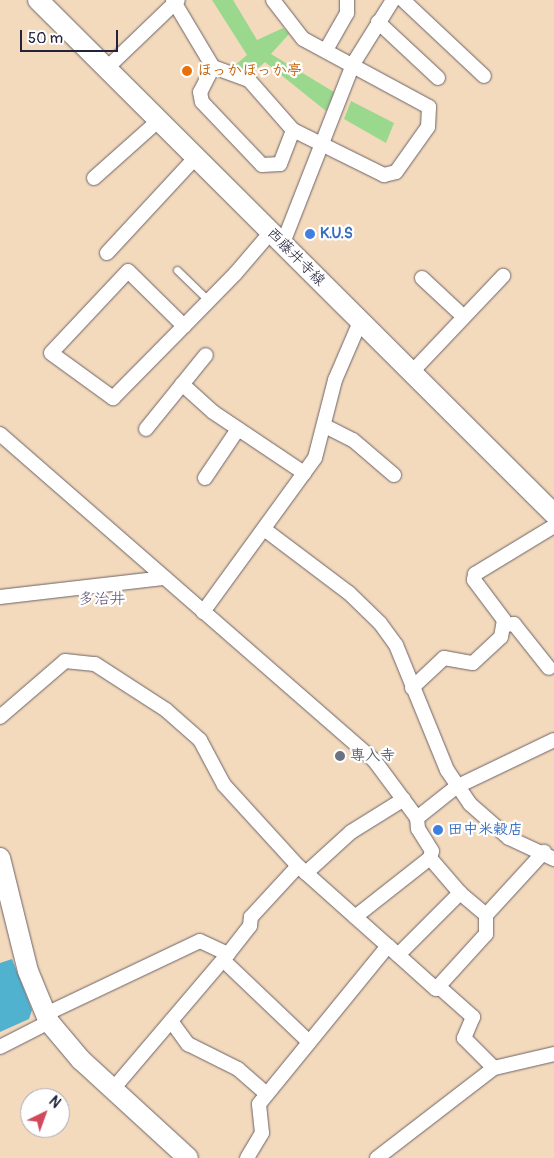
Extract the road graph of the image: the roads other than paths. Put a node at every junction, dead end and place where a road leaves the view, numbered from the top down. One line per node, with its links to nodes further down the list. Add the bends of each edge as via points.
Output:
1 (38, 0): 11 (main road, 西藤井寺線)
2 (273, 0): 8 (street, via 292,28)
3 (347, 0): 8 (street, via 347,13)
4 (393, 0): 7 (street)
5 (403, 0): 12 (street)
6 (175, 1): 10 (street); 11 (street)
7 (378, 22): 9 (street); 13 (street)
8 (326, 50): 9 (street)
9 (353, 64): 16 (street); 16 (street, via 423,100 432,113 428,127 390,175)
10 (213, 67): 15 (street, via 249,80); 15 (street, via 200,92 202,102 262,165 280,164)
11 (106, 68): 14 (main road, 西藤井寺線)
12 (484, 76)
13 (438, 78)
14 (159, 120): 17 (main road, 西藤井寺線); 18 (street)
15 (293, 130): 16 (street)
16 (323, 144): 19 (street)
17 (196, 157): 19 (main road, 西藤井寺線); 20 (street)
18 (94, 178)
19 (277, 238): 24 (street); 26 (main road, 西藤井寺線)
20 (107, 253)
21 (177, 270): 24 (lane)
22 (503, 276): 25 (street)
23 (422, 278): 25 (street)
24 (208, 301): 27 (street)
25 (464, 316): 29 (street)
26 (360, 322): 29 (main road, 西藤井寺線); 31 (street, via 335,380)
27 (184, 326): 27 (street, via 128,271 51,353 113,398)
28 (206, 356): 30 (street)
29 (411, 373): 38 (main road, 西藤井寺線)
30 (182, 384): 32 (street); 33 (street)
31 (325, 426): 35 (street, via 315,458); 36 (street, via 353,440)
32 (238, 428): 35 (street); 37 (street)
33 (146, 430)
34 (0, 434): 41 (street)
35 (304, 473): 40 (street)
36 (394, 475)
37 (205, 478)
38 (554, 514)
39 (554, 526): 44 (street, via 475,574 474,580)
40 (264, 529): 43 (street); 46 (street, via 349,593 380,623 396,645)
41 (165, 578): 42 (street); 43 (street)
42 (0, 596)
43 (203, 612): 50 (street, via 374,760)
44 (504, 625): 45 (street, via 514,624); 46 (street, via 501,637 472,663 444,658)
45 (549, 668)
46 (412, 688): 49 (street)
47 (0, 717): 55 (street, via 65,661 95,664 166,710 200,740 224,785)
48 (554, 740): 49 (street)
49 (456, 787): 51 (street); 52 (street, via 509,838)
50 (404, 799): 51 (street); 55 (street, via 351,832)
51 (417, 818): 54 (street, via 418,830 432,851)
52 (551, 857): 57 (street)
53 (0, 858): 62 (main road, via 28,971)
54 (430, 858): 56 (street); 58 (street)
55 (302, 869): 58 (street); 60 (street, via 251,917 250,926)
56 (460, 893): 57 (street); 59 (street)
57 (486, 915): 61 (street, via 486,934)
58 (355, 916): 59 (street)
59 (393, 951): 61 (street, via 436,989); 64 (street)
60 (225, 957): 62 (street, via 200,941); 63 (street); 64 (street)
61 (438, 986): 67 (street, via 473,1017 464,1038)
62 (48, 1018): 65 (street); 68 (main road)
63 (171, 1021): 68 (street); 69 (street, via 188,1044 238,1069)
64 (309, 1042): 69 (street)
65 (0, 1047)
66 (554, 1054): 67 (street)
67 (494, 1068): 72 (street)
68 (113, 1089): 70 (main road)
69 (267, 1094): 71 (street, via 259,1104 262,1133)
70 (188, 1158)
71 (247, 1158)
72 (377, 1158)

